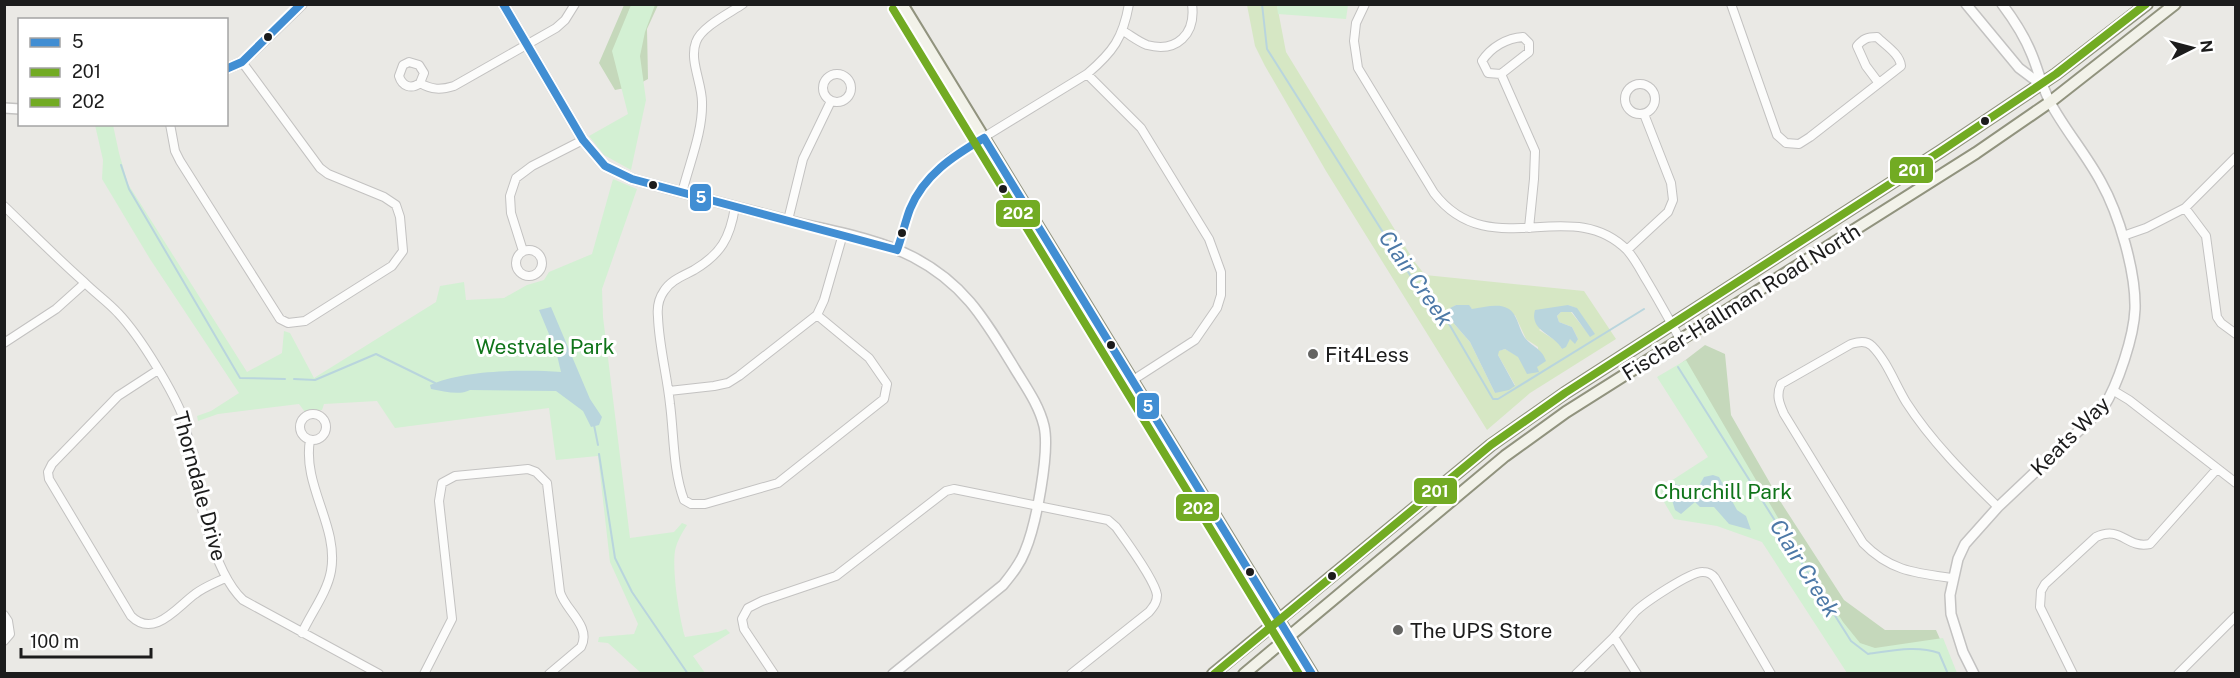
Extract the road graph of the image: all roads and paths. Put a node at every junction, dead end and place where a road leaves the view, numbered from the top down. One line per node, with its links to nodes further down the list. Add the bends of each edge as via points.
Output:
1 (302, 4): 16 (street)
2 (503, 4): 15 (street)
3 (575, 4): 15 (street, via 565,20)
4 (743, 4): 30 (street, via 702,32 696,41 701,118)
5 (902, 4): 27 (main road)
6 (1129, 4): 14 (street)
7 (1192, 4): 14 (street, via 1191,29 1181,40 1164,48 1145,44)
8 (1365, 4): 35 (street, via 1356,23 1354,41 1358,68 1434,193 1458,217 1478,226)
9 (1731, 4): 20 (street, via 1777,135 1786,143 1799,144 1810,137)
10 (1966, 4): 22 (street, Keats Way, via 2019,68)
11 (2002, 4): 22 (street, Keats Way, via 2022,34)
12 (2147, 4): 22 (main road, Fischer-Hallman Road North)
13 (2175, 4): 24 (main road, Fischer-Hallman Road North)
14 (1123, 31): 18 (street, via 1105,59)
15 (528, 46): 21 (street, via 454,86 441,89); 28 (street)
16 (242, 62): 17 (street); 26 (street, via 320,168 396,205 403,251 392,267 306,321 288,323 280,319 180,161)
17 (228, 68)
18 (1087, 74): 27 (street); 48 (street, via 1141,128 1209,239 1221,272 1217,308 1195,340)
19 (1501, 74): 19 (street, via 1529,52 1529,43 1523,37 1512,38 1482,61 1488,74); 35 (street, via 1535,151)
20 (1878, 82): 20 (street, via 1901,66 1901,60 1877,37 1870,37 1857,46)
21 (420, 84)
22 (2040, 85): 24 (street, Keats Way); 43 (main road, Fischer-Hallman Road North)
23 (831, 101): 34 (street, via 803,159)
24 (2050, 102): 37 (street, Keats Way, via 2102,184); 45 (main road, Fischer-Hallman Road North)
25 (1644, 114): 25 (street, via 1653,108 1654,93 1646,85 1634,85 1628,90 1625,103 1635,114); 39 (street, via 1671,183 1673,200 1668,212)
26 (170, 126)
27 (984, 138): 38 (street, via 950,158 930,176 910,208); 48 (main road)
28 (583, 140): 30 (street, via 605,166 632,179); 40 (street, via 516,178 510,196 511,213)
29 (2235, 157): 33 (street)
30 (682, 193): 32 (street)
31 (4, 206): 41 (street, Thorndale Drive)
32 (735, 207): 34 (street); 49 (street, via 731,229 718,251 662,293 657,316)
33 (2185, 208): 37 (street); 44 (street, via 2206,236 2217,317)
34 (788, 220): 36 (street)
35 (1529, 228): 39 (street, via 1577,226 1595,230)
36 (843, 234): 38 (street); 42 (street)
37 (2123, 236): 50 (street, Keats Way, via 2135,309)
38 (897, 250): 54 (street, via 949,279 970,300 1036,403 1046,448)
39 (1627, 250): 43 (street)
40 (523, 251)
41 (85, 283): 46 (street, via 56,309); 47 (street, Thorndale Drive, via 125,320)
42 (816, 315): 49 (street, via 728,383); 49 (street, via 869,358 884,377 887,392 877,406 778,483 705,504 684,500)
43 (1672, 324): 45 (street); 60 (main road, Fischer-Hallman Road North, via 1491,445)
44 (2235, 334)
45 (1682, 341): 62 (main road, Fischer-Hallman Road North, via 1566,412 1506,456)
46 (4, 343)
47 (158, 370): 56 (street, Thorndale Drive, via 185,422 204,517); 56 (street, via 118,396 52,464 50,479 136,622 150,625 170,616 195,594)
48 (1133, 380): 60 (main road)
49 (669, 391)
50 (2114, 391): 52 (street); 55 (street, Keats Way, via 2103,408)
51 (310, 440): 61 (street, via 310,471 332,560 328,584)
52 (2216, 470): 53 (street); 78 (street, via 2150,544 2134,544 2122,535 2105,533 2045,584 2040,607)
53 (2235, 483)
54 (1036, 505): 68 (street, via 961,489 946,491 836,576 754,604 744,614 742,625); 69 (street, via 1025,550 1003,585); 70 (street, via 1108,520 1153,583 1157,597 1149,612)
55 (1998, 507): 57 (street, Keats Way, via 1965,544); 57 (street, via 1937,444 1870,344 1851,344 1781,384 1778,403 1863,543 1890,565)
56 (225, 578): 61 (street, Thorndale Drive, via 243,600)
57 (1952, 578): 77 (street, Keats Way, via 1951,614)
58 (4, 615): 64 (street, via 10,634)
59 (2235, 616): 79 (street)
60 (1280, 620): 62 (main road); 71 (main road, Fischer-Hallman Road North)
61 (302, 633): 65 (street, Thorndale Drive)
62 (1290, 637): 72 (main road, Fischer-Hallman Road North); 73 (main road)
63 (1614, 637): 74 (street); 75 (street); 76 (street, via 1659,594 1704,572 1715,578)
64 (4, 641)
65 (379, 674)
66 (424, 674): 67 (street, via 452,619 439,501 442,483 455,476 528,469 547,483 560,592 584,633 581,646)
67 (549, 674)
68 (774, 674)
69 (893, 674)
70 (1071, 674)
71 (1212, 674)
72 (1244, 674)
73 (1312, 674)
74 (1576, 674)
75 (1637, 674)
76 (1772, 674)
77 (1974, 674)
78 (2073, 674)
79 (2178, 674)

